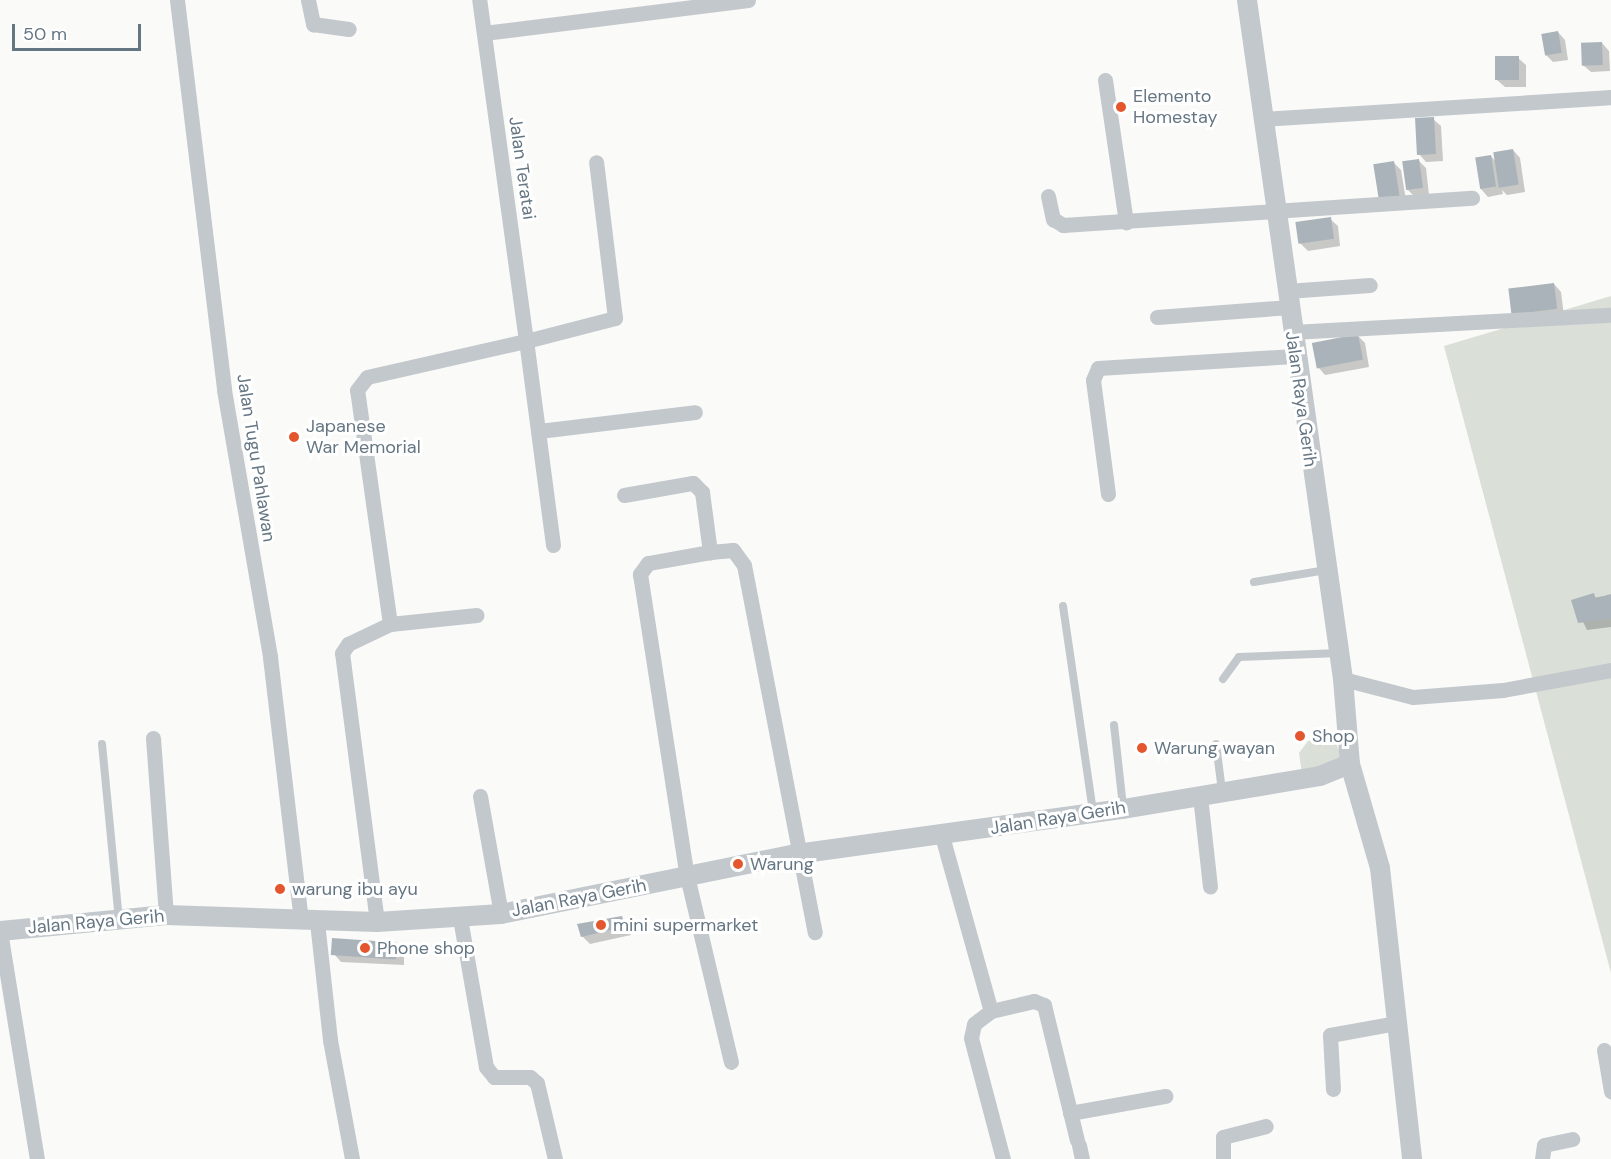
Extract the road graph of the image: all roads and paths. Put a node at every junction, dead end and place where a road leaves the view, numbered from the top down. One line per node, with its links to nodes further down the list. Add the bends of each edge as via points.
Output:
1 (177, 0): 56 (street, Jalan Tugu Pahlawan, via 224,390 270,657)
2 (308, 0): 6 (street, via 314,24)
3 (479, 0): 7 (street, Jalan Teratai)
4 (748, 0): 7 (street)
5 (1247, 0): 10 (street, Jalan Raya Gerih)
6 (349, 29)
7 (484, 33): 21 (street, Jalan Teratai)
8 (1105, 80): 15 (street)
9 (1611, 97): 10 (street)
10 (1263, 120): 14 (street, Jalan Raya Gerih)
11 (596, 162): 21 (street, via 615,318)
12 (1048, 196): 15 (street, via 1053,219 1063,225)
13 (1472, 198): 14 (street)
14 (1276, 214): 15 (street); 17 (street, Jalan Raya Gerih)
15 (1126, 222)
16 (1370, 285): 17 (street)
17 (1288, 299): 19 (street); 20 (street, Jalan Raya Gerih)
18 (1611, 315): 20 (street)
19 (1157, 317)
20 (1292, 332): 22 (street, Jalan Raya Gerih)
21 (526, 341): 24 (street, Jalan Teratai); 33 (street, via 361,382 357,390)
22 (1295, 356): 25 (street, via 1098,368 1093,380); 29 (street, Jalan Raya Gerih)
23 (695, 412): 24 (street)
24 (539, 431): 27 (street, Jalan Teratai)
25 (1108, 494)
26 (624, 495): 28 (street, via 698,486)
27 (554, 546)
28 (710, 552): 49 (street, via 737,552 744,565); 50 (street, via 648,563 640,574)
29 (1326, 570): 30 (lane); 34 (street, Jalan Raya Gerih)
30 (1254, 582)
31 (1063, 606): 47 (lane)
32 (477, 615): 33 (street)
33 (390, 624): 57 (street, via 348,644 342,653)
34 (1339, 652): 36 (lane, via 1239,657); 37 (street, Jalan Raya Gerih)
35 (1611, 670): 37 (street, via 1503,690 1413,697)
36 (1224, 678)
37 (1343, 679): 42 (street, Jalan Raya Gerih)
38 (1114, 725): 46 (lane)
39 (153, 738): 53 (street)
40 (102, 744): 55 (lane)
41 (1216, 744): 43 (lane)
42 (1350, 764): 43 (street, Jalan Raya Gerih, via 1320,776); 61 (street, via 1380,868)
43 (1222, 792): 45 (street, Jalan Raya Gerih)
44 (480, 796): 52 (street)
45 (1200, 796): 46 (street, Jalan Raya Gerih); 51 (street)
46 (1123, 809): 47 (street, Jalan Raya Gerih)
47 (1093, 814): 48 (street, Jalan Raya Gerih)
48 (942, 836): 49 (street, Jalan Raya Gerih); 60 (street)
49 (797, 854): 50 (street, Jalan Raya Gerih); 59 (street)
50 (687, 876): 52 (street, Jalan Raya Gerih); 63 (street)
51 (1210, 886)
52 (501, 914): 54 (street, Jalan Raya Gerih)
53 (166, 915): 55 (street, Jalan Raya Gerih); 56 (street, Jalan Raya Gerih)
54 (460, 918): 57 (street, Jalan Raya Gerih); 73 (street, via 486,1067 494,1077 530,1077 537,1083)
55 (119, 919): 58 (street, Jalan Raya Gerih)
56 (309, 922): 57 (street, Jalan Raya Gerih); 72 (street, Jalan Tugu Pahlawan)
57 (377, 922)
58 (0, 931): 71 (street)
59 (815, 933)
60 (991, 1011): 67 (street, via 1042,1002); 74 (street, via 974,1024 971,1038)
61 (1397, 1023): 64 (street, via 1330,1035); 76 (street)
62 (1604, 1050): 65 (street)
63 (731, 1062)
64 (1333, 1089)
65 (1611, 1091)
66 (1165, 1096): 67 (street)
67 (1070, 1113): 70 (street)
68 (1266, 1126): 75 (street, via 1223,1137)
69 (1572, 1139): 77 (street, via 1544,1145)
70 (1079, 1148)
71 (37, 1159)
72 (352, 1159)
73 (555, 1159)
74 (1003, 1159)
75 (1223, 1159)
76 (1412, 1159)
77 (1542, 1159)

